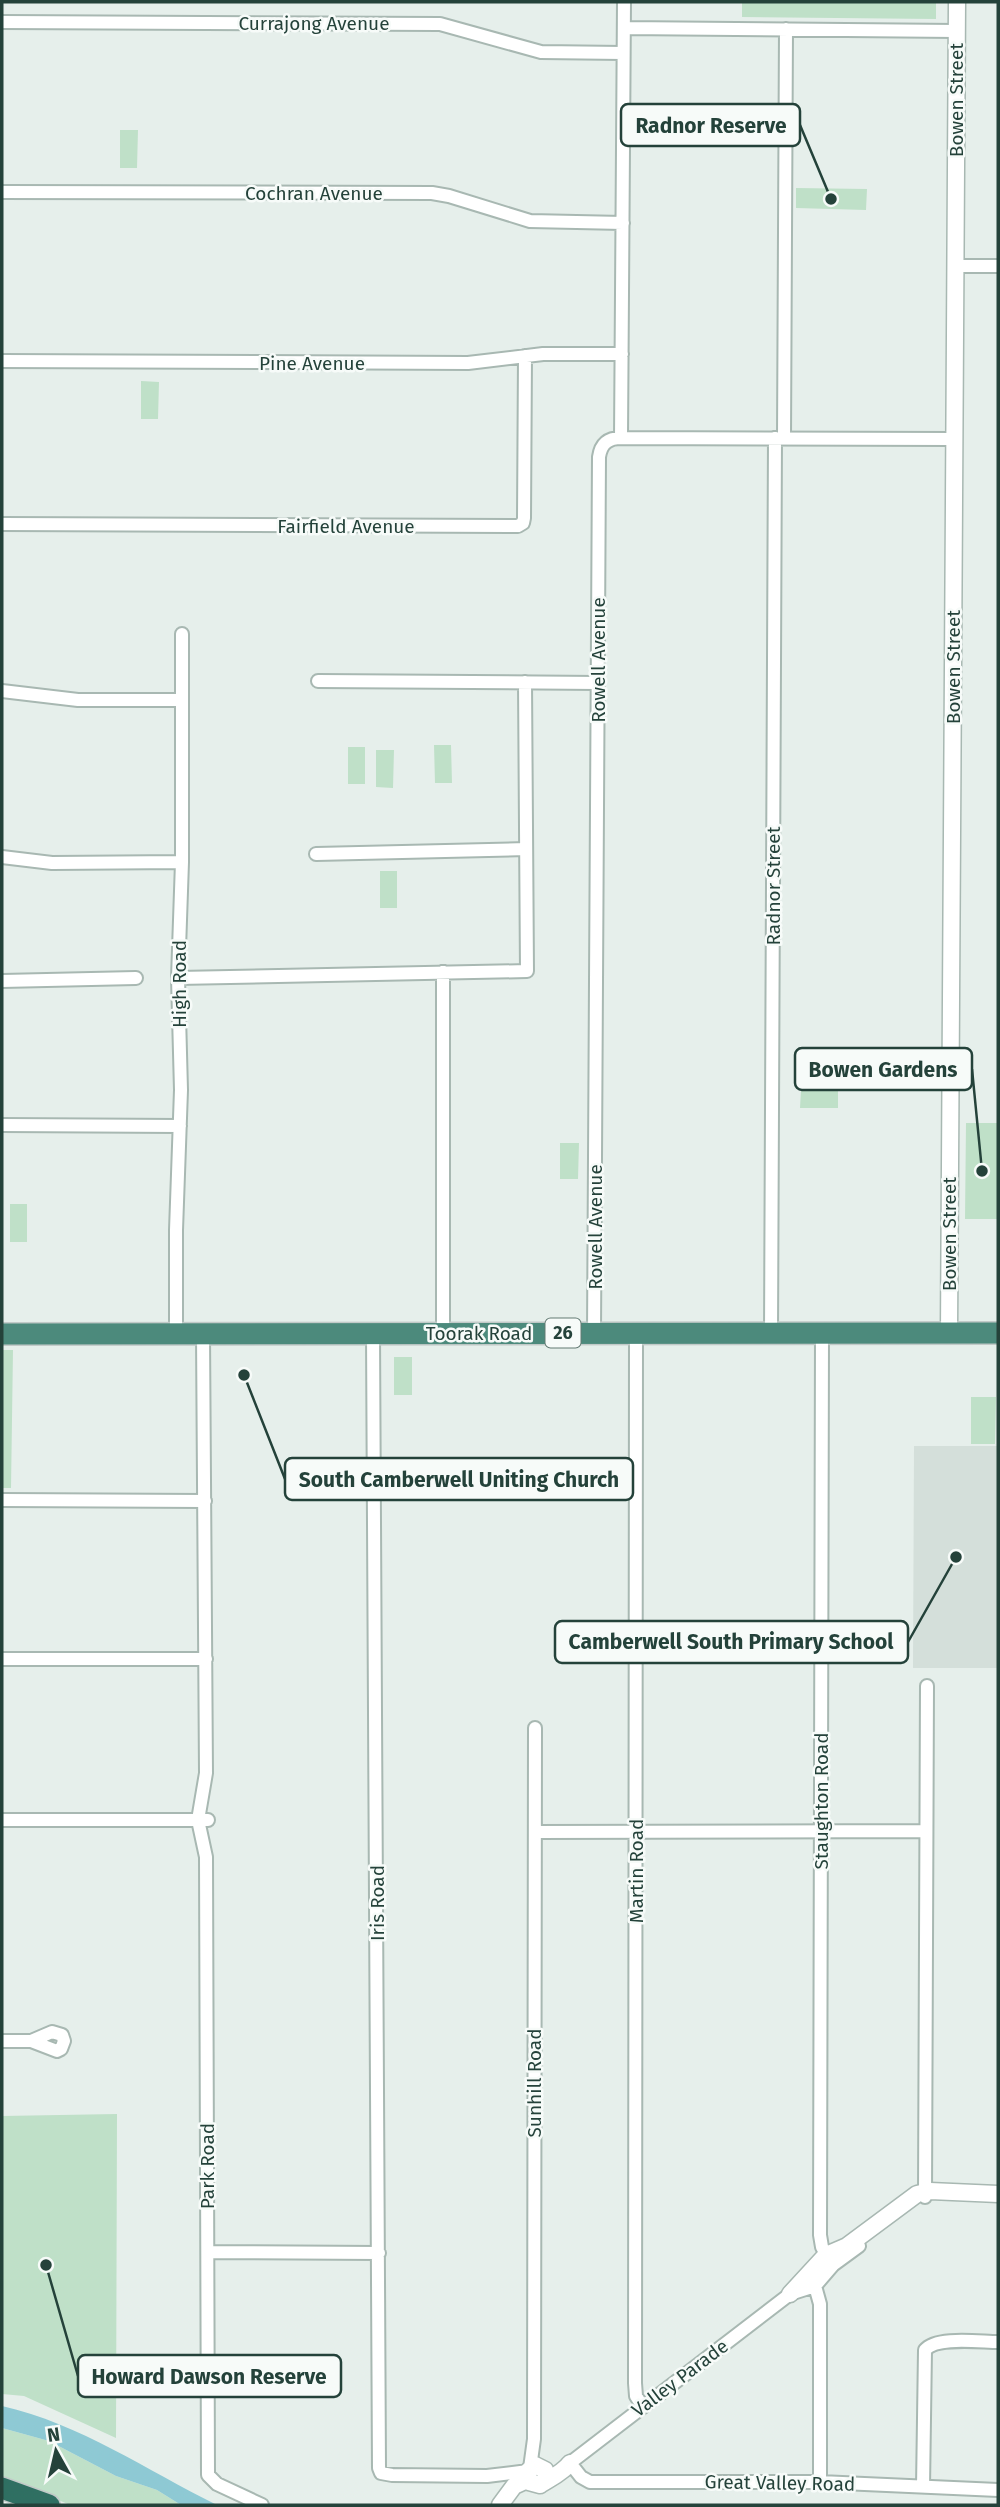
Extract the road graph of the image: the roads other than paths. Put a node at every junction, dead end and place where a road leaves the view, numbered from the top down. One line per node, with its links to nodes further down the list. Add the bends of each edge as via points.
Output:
1 (624, 2): 4 (street)
2 (957, 2): 6 (street, Bowen Street)
3 (2, 22): 7 (street, Currajong Avenue, via 440,24 541,52)
4 (624, 28): 5 (street); 7 (street)
5 (786, 29): 6 (street); 16 (street, Radnor Street)
6 (957, 31): 10 (street, Bowen Street)
7 (623, 53): 9 (street)
8 (2, 192): 9 (street, Cochran Avenue, via 432,194 530,221)
9 (623, 223): 12 (street)
10 (955, 266): 11 (street); 17 (street, Bowen Street)
11 (998, 266)
12 (622, 354): 13 (street, Pine Avenue); 15 (street)
13 (525, 356): 14 (street, Pine Avenue, via 468,363); 18 (street, Fairfield Avenue, via 524,518 517,526)
14 (2, 361)
15 (621, 438): 16 (street); 22 (street, Rowell Avenue, via 607,441 599,457)
16 (779, 438): 17 (street); 38 (street, Radnor Street)
17 (954, 439): 40 (street, Bowen Street)
18 (2, 524)
19 (182, 634): 24 (street, High Road)
20 (318, 681): 21 (street)
21 (525, 682): 22 (street); 25 (street)
22 (598, 683): 36 (street, Rowell Avenue)
23 (2, 691): 24 (street, via 78,700)
24 (181, 700): 28 (street, High Road)
25 (526, 849): 26 (street); 29 (street, via 527,971)
26 (316, 854)
27 (2, 858): 28 (street, via 52,863)
28 (182, 862): 31 (street, High Road)
29 (443, 972): 31 (street); 35 (street)
30 (135, 978): 32 (street)
31 (178, 978): 34 (street, High Road)
32 (2, 981)
33 (2, 1125): 34 (street)
34 (180, 1126): 43 (street, High Road)
35 (443, 1333): 36 (highway, Toorak Road / 26); 45 (highway, Toorak Road / 26)
36 (594, 1333): 37 (highway, Toorak Road / 26)
37 (636, 1333): 38 (highway, Toorak Road / 26); 56 (street, Martin Road)
38 (771, 1333): 39 (highway, Toorak Road / 26)
39 (822, 1333): 40 (highway, Toorak Road / 26); 57 (street, Staughton Road)
40 (950, 1333): 41 (highway, Toorak Road / 26)
41 (998, 1333)
42 (2, 1334): 43 (highway, Toorak Road / 26)
43 (176, 1334): 44 (highway, Toorak Road / 26)
44 (203, 1334): 45 (highway, Toorak Road / 26); 47 (street, Park Road)
45 (373, 1334): 63 (street, Iris Road)
46 (2, 1500): 47 (street)
47 (205, 1501): 49 (street, Park Road)
48 (2, 1659): 49 (street)
49 (206, 1659): 53 (street, Park Road, via 210,1796)
50 (927, 1686): 54 (street)
51 (535, 1728): 55 (street, Sunhill Road)
52 (2, 1820): 53 (street)
53 (203, 1820): 62 (street, Park Road, via 210,1834 206,1857)
54 (926, 1831): 57 (street); 60 (street)
55 (535, 1832): 56 (street); 71 (street, Sunhill Road)
56 (636, 1832): 57 (street); 68 (street, Martin Road, via 635,2383)
57 (821, 1832): 64 (street, Staughton Road, via 820,2235)
58 (2, 2041): 59 (street)
59 (30, 2041)
60 (925, 2194): 61 (street); 64 (street, Valley Parade, via 911,2198)
61 (998, 2194)
62 (208, 2252): 63 (street); 78 (street, Park Road, via 208,2474 216,2484)
63 (379, 2253): 70 (street, Iris Road)
64 (829, 2260): 65 (street, Valley Parade); 66 (street, Valley Parade)
65 (815, 2286): 66 (street, Valley Parade); 73 (street, via 820,2304)
66 (790, 2294): 68 (street, Valley Parade)
67 (998, 2342): 74 (street, via 927,2346)
68 (643, 2407): 69 (street, Valley Parade)
69 (570, 2463): 71 (street, Valley Parade); 73 (street, Great Valley Road, via 590,2482)
70 (381, 2473): 72 (street, Valley Parade)
71 (534, 2474): 72 (street, Valley Parade, via 514,2481); 79 (street, via 509,2491)
72 (490, 2477): 79 (street, via 501,2490)
73 (820, 2482): 74 (street, Great Valley Road)
74 (923, 2487): 76 (street, Great Valley Road)
75 (2, 2488): 77 (highway)
76 (998, 2490)
77 (50, 2505)
78 (262, 2505)
79 (500, 2505)

